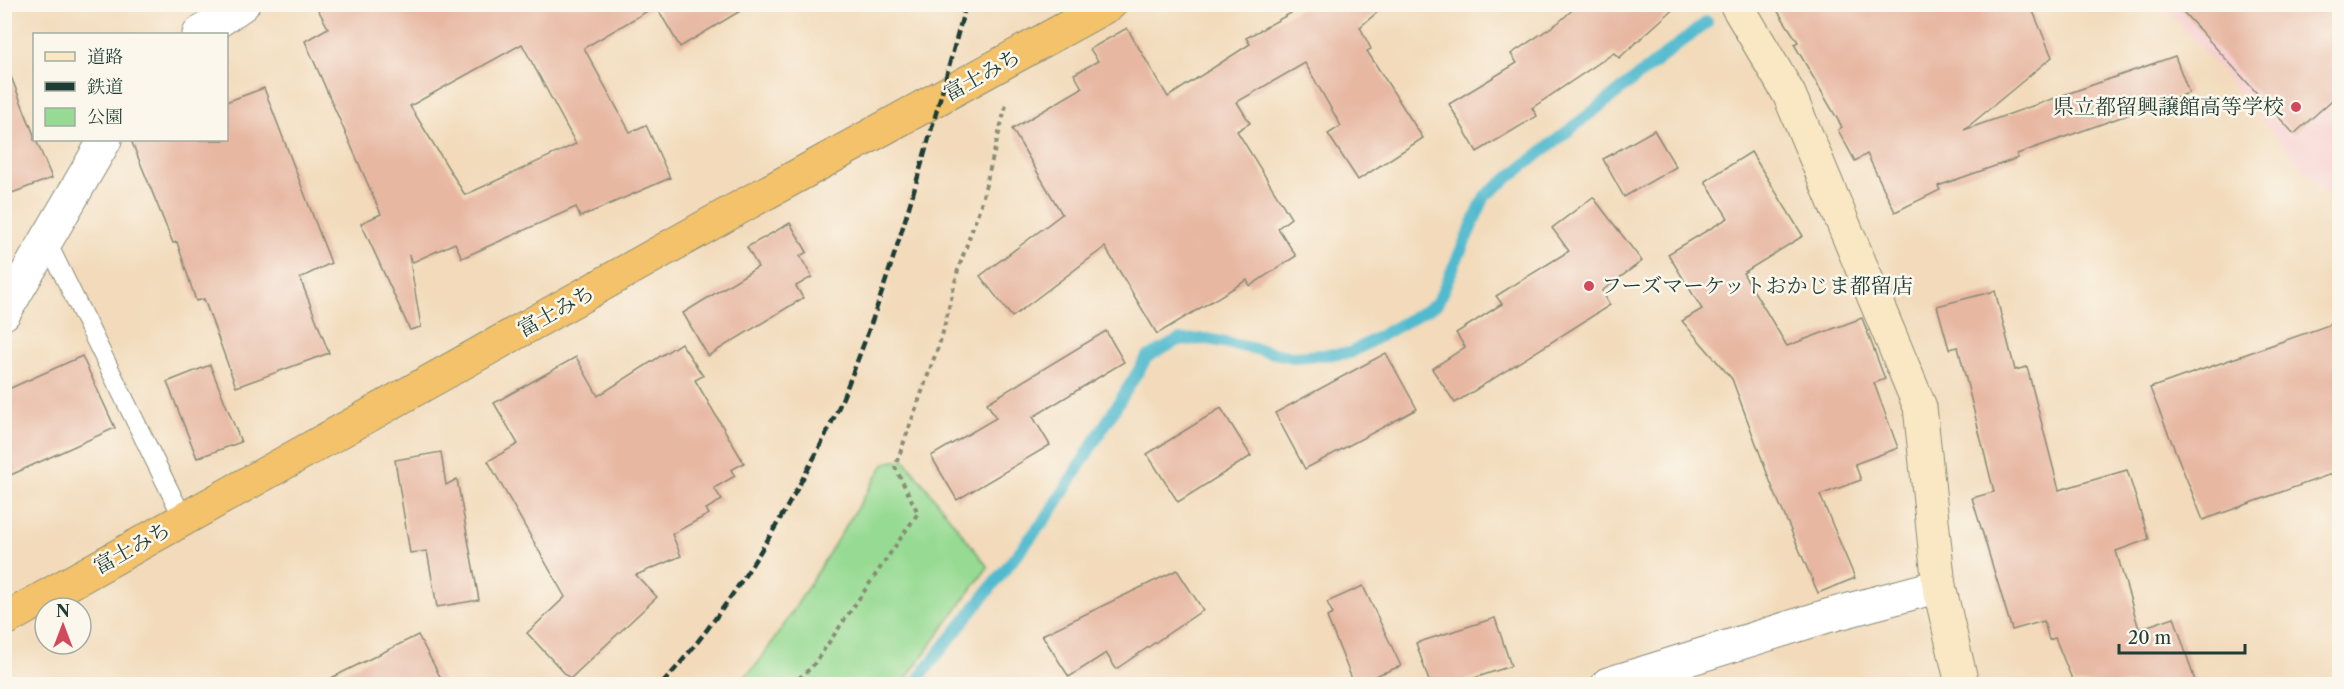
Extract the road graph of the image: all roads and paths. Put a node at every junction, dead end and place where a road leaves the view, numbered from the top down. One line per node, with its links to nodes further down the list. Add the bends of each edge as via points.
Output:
1 (243, 4): 4 (street)
2 (1110, 4): 5 (highway, 富士みち)
3 (1736, 4): 10 (street, via 1789,94 1920,406)
4 (200, 33)
5 (1019, 55): 9 (highway, 富士みち); 12 (path, via 942,336 895,467 918,513 812,667)
6 (104, 141): 7 (street)
7 (47, 242): 8 (street); 9 (lane)
8 (4, 313)
9 (184, 520): 11 (highway, 富士みち)
10 (1939, 586): 13 (street, via 1827,616); 14 (street)
11 (4, 620)
12 (792, 684)
13 (1608, 684)
14 (1962, 684)

